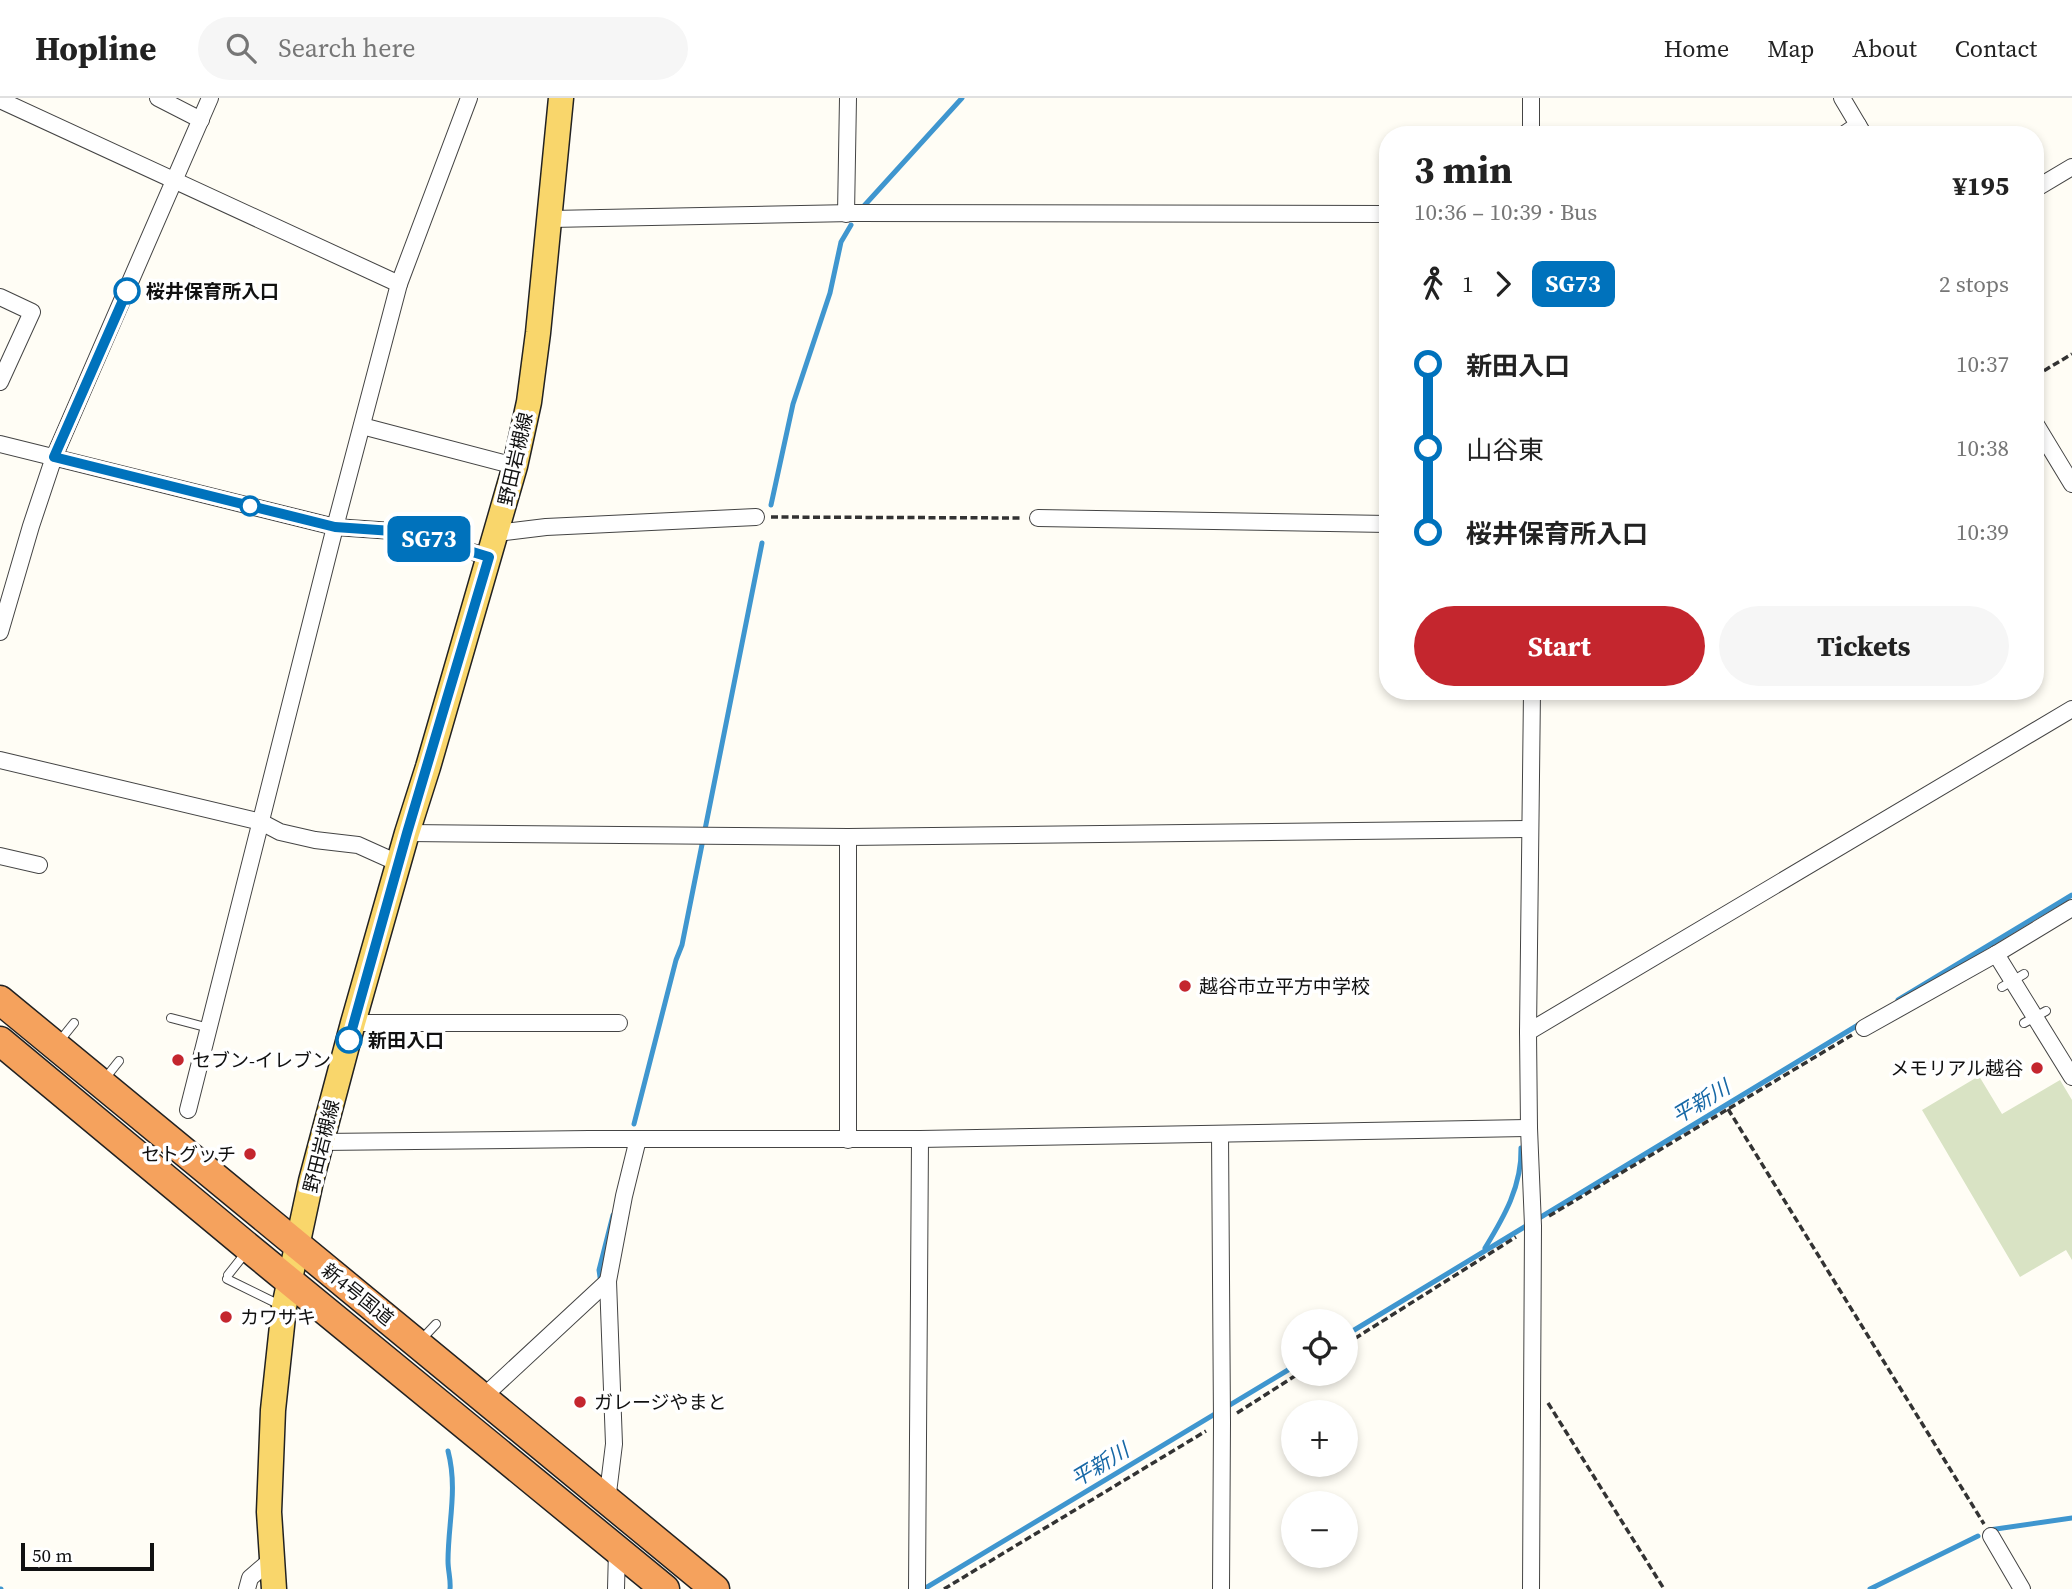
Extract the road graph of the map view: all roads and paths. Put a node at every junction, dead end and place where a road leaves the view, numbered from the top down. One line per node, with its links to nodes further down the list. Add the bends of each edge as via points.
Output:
1 (158, 98): 9 (street)
2 (211, 98): 9 (street)
3 (469, 98): 18 (street)
4 (561, 98): 17 (main road, 野田岩槻線)
5 (848, 98): 15 (street)
6 (1531, 98): 10 (street)
7 (1842, 98): 11 (street)
8 (0, 100): 13 (street)
9 (201, 120): 13 (street)
10 (1531, 126)
11 (1859, 126)
12 (2072, 167): 14 (street)
13 (175, 181): 18 (street); 26 (street)
14 (2044, 184)
15 (846, 214): 16 (street); 17 (street)
16 (1379, 214)
17 (551, 219): 27 (main road, 野田岩槻線, via 528,402)
18 (399, 284): 23 (street)
19 (0, 297): 22 (street, via 32,312)
20 (2072, 354): 21 (path)
21 (2044, 371)
22 (0, 382)
23 (362, 426): 27 (street); 32 (street)
24 (2044, 438): 28 (street)
25 (0, 444): 26 (street)
26 (54, 457): 32 (street); 35 (street)
27 (515, 466): 33 (main road, 野田岩槻線)
28 (2072, 484)
29 (756, 517): 30 (path); 33 (street)
30 (1038, 518): 31 (street)
31 (1379, 524)
32 (335, 527): 34 (street, via 407,532); 39 (street)
33 (497, 533): 34 (main road, 野田岩槻線)
34 (489, 557): 41 (main road, 野田岩槻線)
35 (0, 632)
36 (1532, 700): 40 (street)
37 (2072, 709): 55 (street)
38 (0, 760): 39 (street)
39 (261, 821): 44 (street, via 280,832 358,845); 53 (street)
40 (1530, 829): 42 (street); 55 (street)
41 (407, 833): 42 (street); 44 (main road, 野田岩槻線)
42 (848, 837): 65 (street)
43 (0, 856): 45 (street)
44 (398, 863): 51 (main road, 野田岩槻線)
45 (39, 865)
46 (2072, 908): 47 (street, via 2039,934)
47 (1996, 954): 54 (street); 58 (street)
48 (0, 1000): 57 (highway, 新4号国道)
49 (171, 1018): 53 (lane)
50 (74, 1023): 57 (lane)
51 (353, 1023): 52 (street); 66 (main road, 野田岩槻線)
52 (619, 1023)
53 (209, 1028): 60 (street)
54 (1864, 1028): 59 (path)
55 (1528, 1032): 61 (street)
56 (0, 1041): 69 (highway, 新4号国道)
57 (55, 1045): 68 (highway, 新4号国道, via 110,1072)
58 (2072, 1077)
59 (1728, 1109): 67 (path); 78 (path)
60 (188, 1110)
61 (1529, 1128): 62 (street); 67 (street)
62 (1220, 1134): 64 (street); 76 (street)
63 (638, 1139): 65 (street); 66 (street); 70 (street)
64 (920, 1139): 65 (street); 82 (street)
65 (848, 1140)
66 (321, 1142): 68 (main road, 野田岩槻線)
67 (1533, 1220): 72 (path); 73 (street)
68 (297, 1245): 71 (main road, 野田岩槻線); 75 (highway, 新4号国道, via 427,1334)
69 (249, 1248): 71 (highway, 新4号国道); 71 (lane, via 227,1277)
70 (608, 1282): 75 (street); 77 (street, via 614,1444)
71 (287, 1294): 80 (highway, 新4号国道); 81 (main road, 野田岩槻線, via 273,1423 268,1512)
72 (1358, 1336)
73 (1532, 1377): 90 (street); 91 (path)
74 (1281, 1382): 76 (path)
75 (484, 1397): 77 (highway, 新4号国道)
76 (1222, 1411): 88 (path); 89 (street)
77 (607, 1501): 87 (highway, 新4号国道)
78 (1979, 1515)
79 (1991, 1536): 92 (street)
80 (617, 1550): 85 (street); 86 (highway, 新4号国道)
81 (271, 1560): 83 (street, via 250,1578); 84 (main road, 野田岩槻線)
82 (917, 1584)
83 (247, 1589)
84 (274, 1589)
85 (616, 1589)
86 (665, 1589)
87 (715, 1589)
88 (944, 1589)
89 (1221, 1589)
90 (1531, 1589)
91 (1664, 1589)
92 (2022, 1589)

